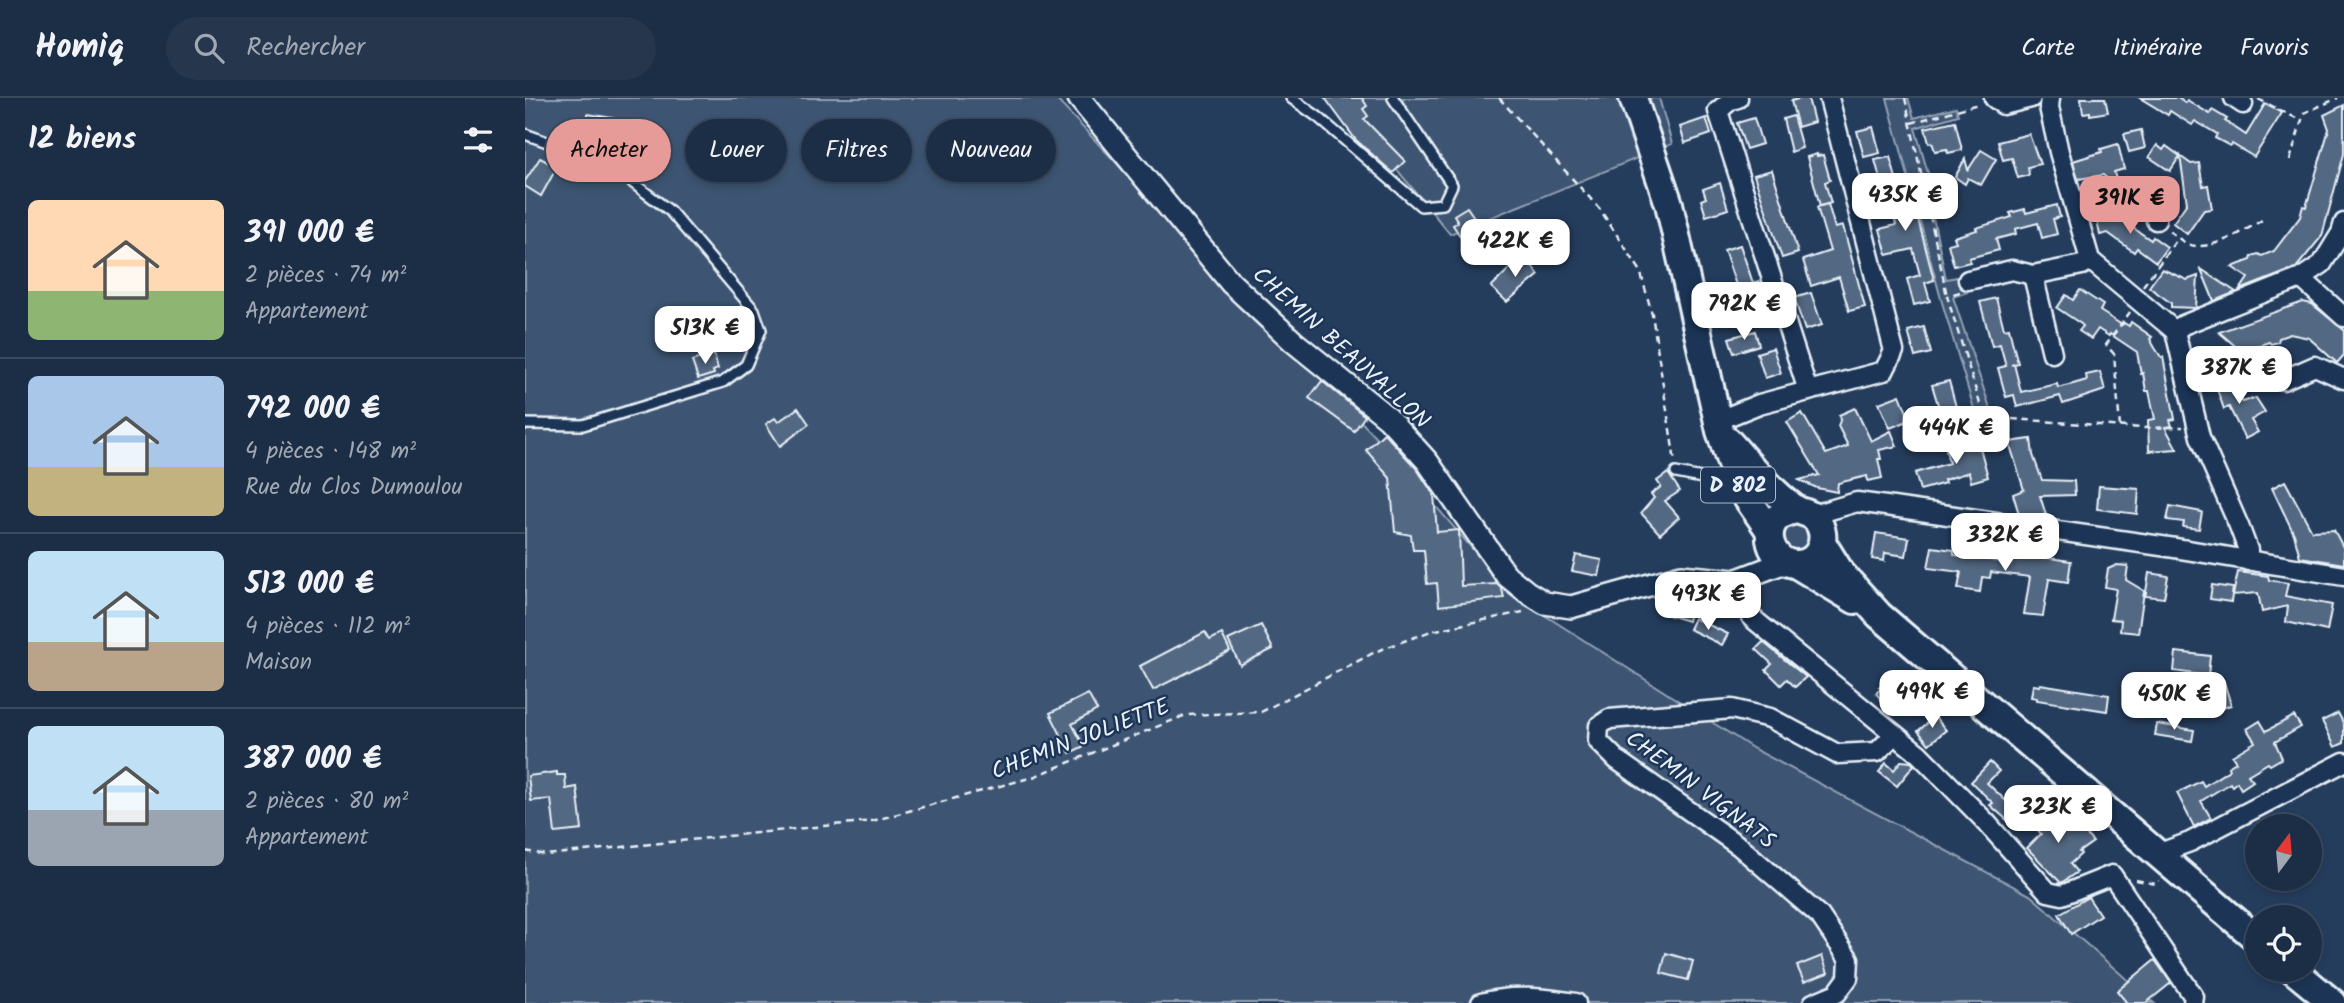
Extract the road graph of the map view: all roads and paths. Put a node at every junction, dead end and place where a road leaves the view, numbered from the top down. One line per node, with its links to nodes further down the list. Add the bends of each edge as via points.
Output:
1 (1079, 98): 48 (street, CHEMIN BEAUVALLON, via 1231,283 1294,342 1388,418 1427,461 1506,575)
2 (1291, 98): 3 (lane, via 1421,206 1443,204 1452,185)
3 (1393, 98)
4 (1500, 98): 41 (path, via 1599,208 1640,270)
5 (1633, 98): 38 (main road, D 802, via 1669,204)
6 (1738, 98): 36 (street, via 1719,111)
7 (1829, 98): 36 (street, via 1894,351 1884,372)
8 (1905, 98): 15 (path)
9 (2031, 98): 12 (street, via 2003,105)
10 (2050, 98): 18 (street)
11 (2338, 98): 14 (path, via 2304,113)
12 (1994, 99): 15 (path)
13 (2239, 101): 14 (path, via 2257,98)
14 (2302, 121): 17 (path)
15 (1911, 123): 28 (path)
16 (525, 134): 37 (lane, via 608,164 670,211 754,310 761,330 746,365 723,382 583,425)
17 (2291, 160)
18 (2075, 207): 19 (street, via 2137,190 2157,202); 24 (street)
19 (2156, 220): 22 (path)
20 (2262, 220): 22 (path, via 2244,232 2202,247)
21 (2344, 223): 23 (street)
22 (2178, 237): 29 (path)
23 (2339, 247): 26 (street)
24 (2089, 260): 25 (street); 29 (street)
25 (2033, 275): 27 (street, via 2012,270); 32 (street)
26 (2301, 278): 30 (street); 31 (street)
27 (1968, 280): 28 (path, via 1964,291)
28 (1947, 296): 40 (path, via 1984,417)
29 (2136, 299): 31 (street); 40 (path, via 2106,345 2113,354)
30 (2344, 317)
31 (2175, 331): 33 (street)
32 (2052, 353)
33 (2180, 353): 35 (path, via 2230,360 2260,371 2274,367); 39 (street)
34 (2344, 379): 35 (street, via 2315,366)
35 (2283, 380)
36 (1808, 391): 38 (street, via 1759,404)
37 (525, 424)
38 (1719, 426): 42 (main road, D 802)
39 (2197, 426): 40 (path); 45 (street, via 2248,550)
40 (2120, 427)
41 (1676, 472): 42 (lane)
42 (1752, 484): 43 (main road, D 802); 44 (main road, D 802)
43 (1814, 525): 44 (main road, via 1814,559); 44 (main road, via 1779,516); 45 (street, via 1857,502); 49 (main road, D 802, via 1841,573)
44 (1780, 550): 47 (street); 49 (main road, D 802)
45 (2248, 561): 46 (street)
46 (2344, 576)
47 (1741, 579): 48 (street, via 1681,576 1571,607); 50 (street, via 1752,618)
48 (1545, 603): 52 (path, CHEMIN JOLIETTE, via 1431,631 1377,651 1261,712 1186,715 1033,777 872,821 547,855)
49 (1879, 615): 53 (main road, D 802)
50 (1893, 735): 54 (street, via 1919,754 2048,892 2062,895); 59 (street, CHEMIN VIGNATS, via 1877,752 1837,754 1770,718 1732,709 1609,719 1599,726 1598,741 1617,760 1739,846 1820,916 1849,959 1848,978 1837,993)
51 (2344, 762): 53 (street, via 2190,842)
52 (525, 851)
53 (2165, 860): 54 (path, via 2156,884); 55 (main road, D 802)
54 (2112, 876): 60 (street, via 2194,997)
55 (2245, 929)
56 (2308, 982): 61 (main road)
57 (1481, 1003): 58 (street, via 1539,997)
58 (1576, 1003)
59 (1813, 1003)
60 (2193, 1003)
61 (2333, 1003)

